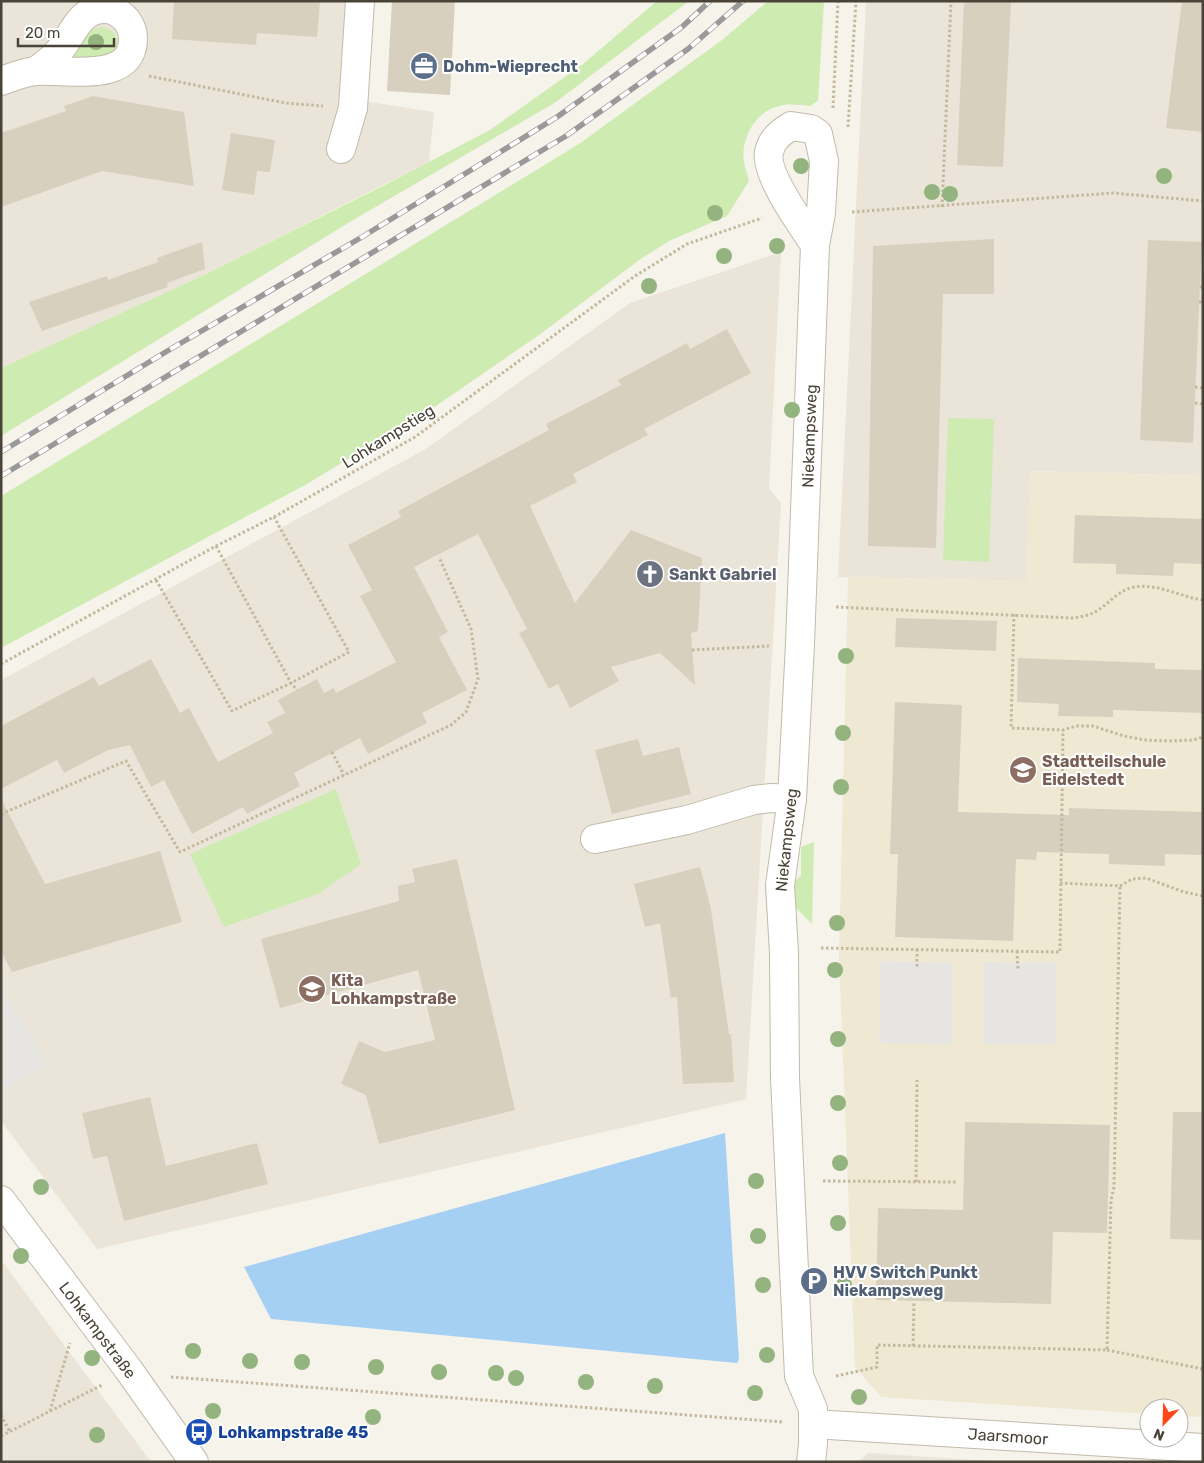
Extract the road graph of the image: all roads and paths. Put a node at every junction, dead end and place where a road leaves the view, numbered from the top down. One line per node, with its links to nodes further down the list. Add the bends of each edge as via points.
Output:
1 (360, 1): 8 (street)
2 (838, 1): 9 (path)
3 (856, 1): 10 (path)
4 (951, 1): 13 (path)
5 (125, 61): 6 (street, via 106,70); 6 (street, via 132,50 134,36 129,23 119,13 98,9 87,13 57,54); 8 (path, via 151,77 285,103)
6 (36, 71): 7 (street)
7 (1, 81)
8 (353, 108): 11 (street)
9 (832, 115)
10 (848, 128)
11 (341, 149)
12 (1203, 201): 13 (path, via 1113,193)
13 (942, 207): 14 (path)
14 (845, 213)
15 (768, 217): 21 (path, Lohkampstieg, via 687,244 636,276 415,437)
16 (815, 245): 37 (street, Niekampsweg, via 804,578)
17 (1195, 387): 18 (path)
18 (1203, 388)
19 (1195, 403): 20 (path)
20 (1203, 404)
21 (274, 517): 22 (path, Lohkampstieg); 31 (path, via 349,652)
22 (216, 546): 24 (path, Lohkampstieg); 31 (path)
23 (439, 557): 36 (path, via 471,629 478,679 466,712 451,725)
24 (156, 580): 30 (path, Lohkampstieg); 31 (path, via 232,711)
25 (1203, 600): 27 (path, via 1158,588 1133,587 1085,616)
26 (836, 607): 27 (path)
27 (1014, 614): 33 (path, via 1010,728)
28 (770, 646): 29 (path)
29 (692, 650)
30 (1, 664)
31 (291, 683): 32 (path)
32 (297, 690)
33 (1063, 730): 34 (path, via 1093,726 1145,740); 40 (path)
34 (1203, 737)
35 (332, 752): 36 (path)
36 (344, 775): 38 (path, via 180,852 126,761)
37 (792, 799): 39 (street, via 754,800 687,820); 64 (street, Niekampsweg, via 780,885 785,1078 799,1376 813,1409)
38 (1, 814)
39 (595, 839)
40 (1060, 883): 41 (path); 45 (path, via 1060,952)
41 (1120, 886): 42 (path, via 1132,879 1146,878); 56 (path)
42 (1203, 896)
43 (821, 948): 44 (path)
44 (917, 949): 45 (path); 46 (path)
45 (1017, 951): 47 (path)
46 (917, 968)
47 (1018, 970)
48 (917, 1080): 50 (path)
49 (822, 1182): 50 (path)
50 (916, 1182): 51 (path)
51 (956, 1182)
52 (1, 1200): 68 (street, Lohkampstraße)
53 (914, 1301): 55 (path)
54 (70, 1342): 61 (path)
55 (913, 1346): 56 (path); 58 (path, via 877,1345 877,1367)
56 (1107, 1350): 57 (path)
57 (1203, 1369)
58 (836, 1376)
59 (165, 1377): 63 (path)
60 (108, 1382): 61 (path)
61 (50, 1412): 65 (path)
62 (1, 1415): 65 (path)
63 (784, 1422)
64 (813, 1424): 67 (street, Jaarsmoor); 69 (street, Niekampsweg)
65 (10, 1432): 66 (path)
66 (1, 1436)
67 (1203, 1448)
68 (194, 1462)
69 (811, 1462)

